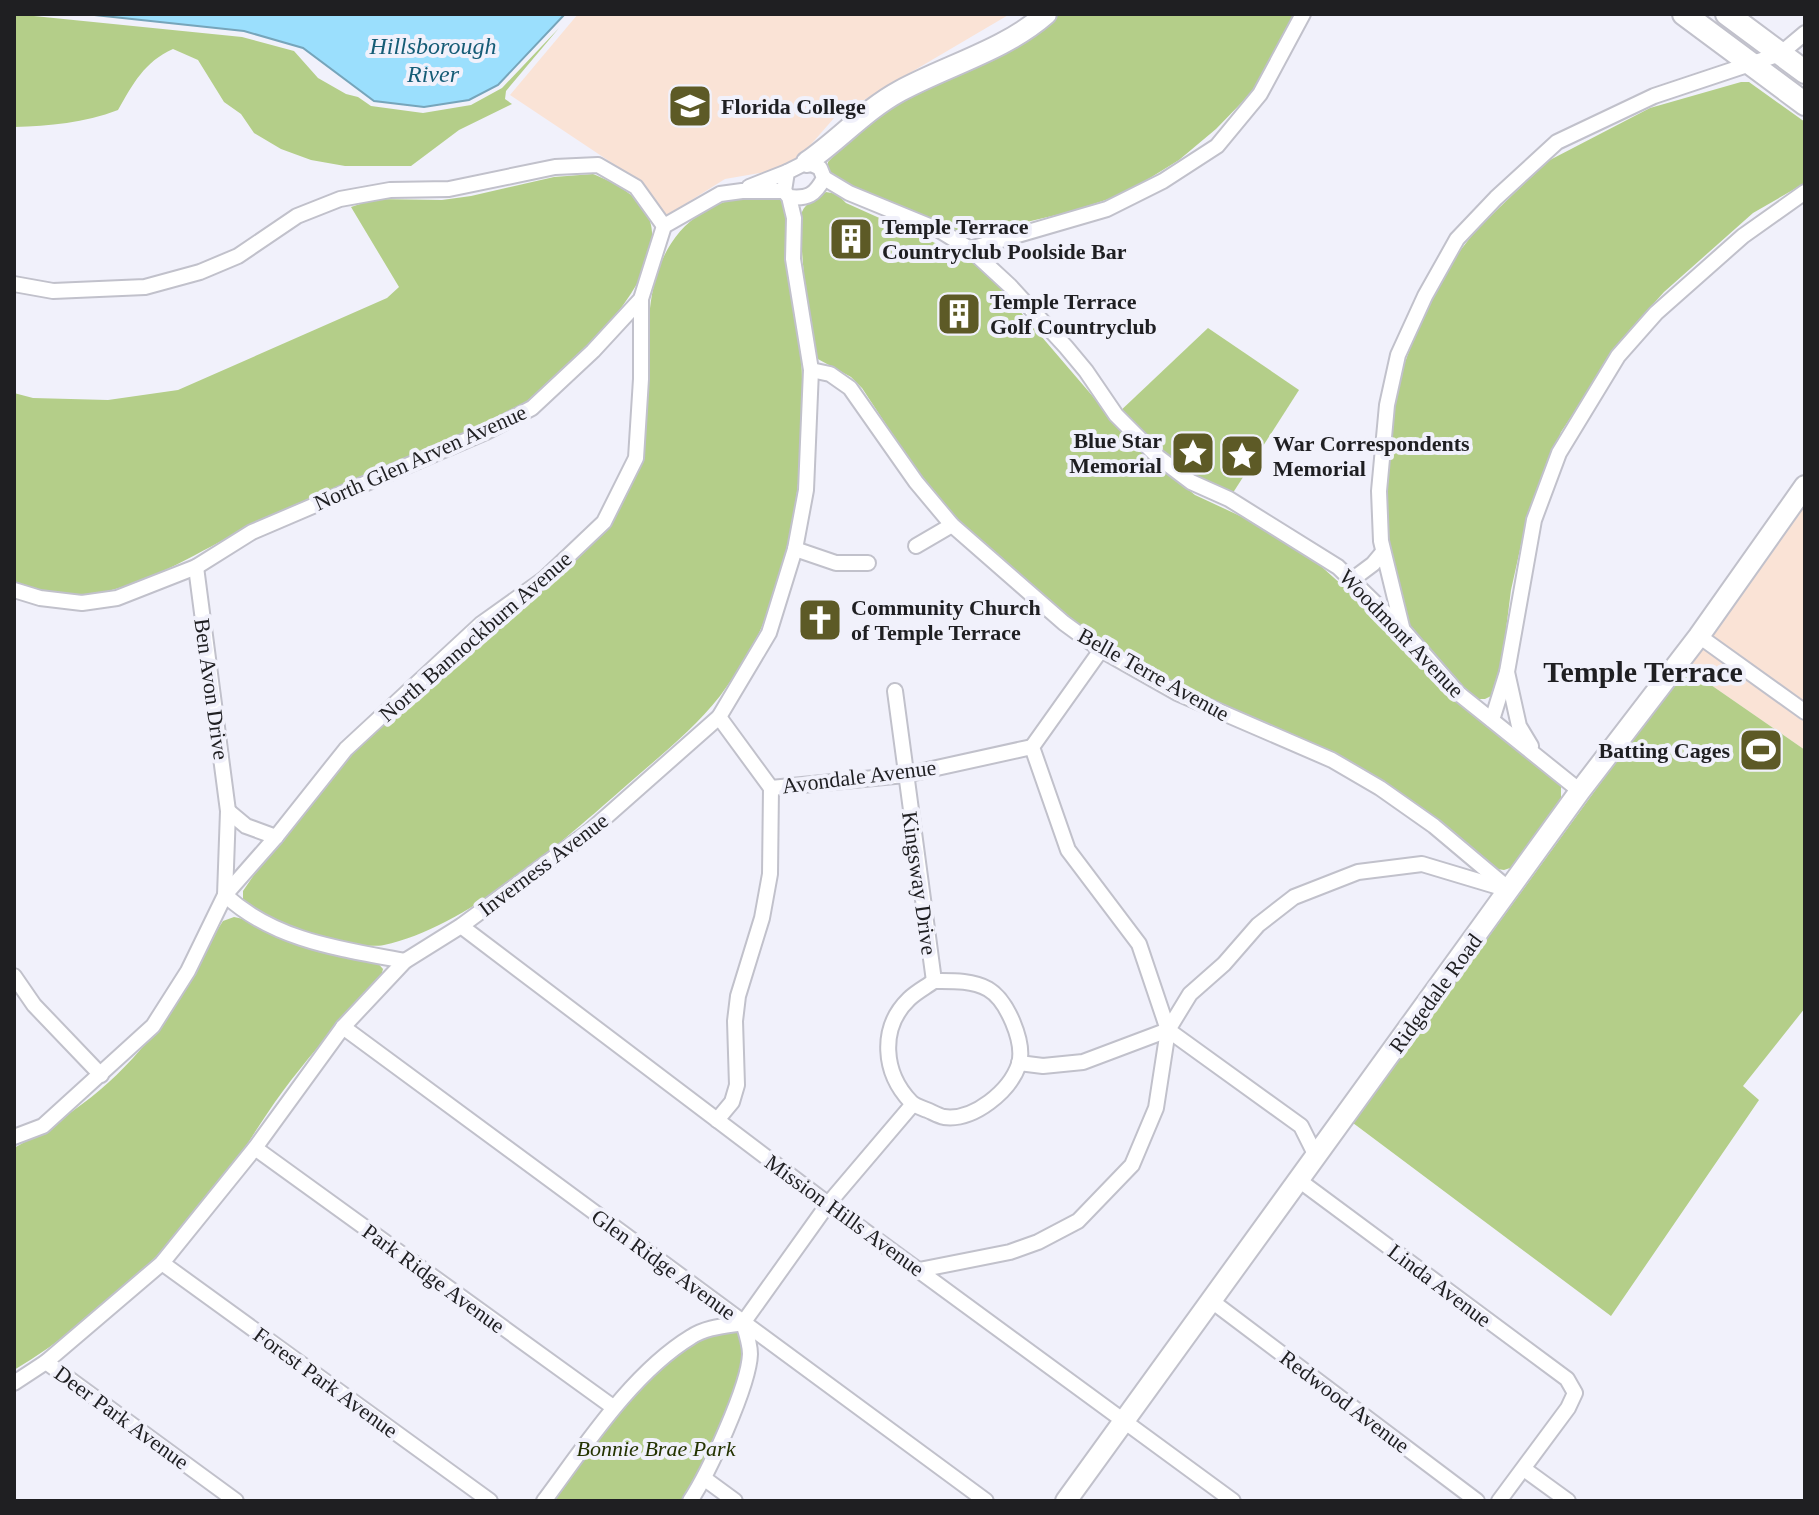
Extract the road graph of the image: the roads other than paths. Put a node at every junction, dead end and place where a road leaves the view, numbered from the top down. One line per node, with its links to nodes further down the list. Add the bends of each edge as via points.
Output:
1 (1046, 14): 11 (street, via 1027,31 898,92 857,119 836,142)
2 (1303, 14): 17 (street, via 1260,94 1217,146 1107,209)
3 (1684, 14): 7 (main road)
4 (1727, 14): 6 (main road)
5 (1805, 33): 6 (street)
6 (1780, 54): 7 (street); 8 (main road)
7 (1751, 64): 9 (main road); 25 (street, via 1654,96 1557,142 1457,239 1398,355 1379,491)
8 (1805, 72)
9 (1805, 104)
10 (787, 172): 11 (street); 12 (street); 14 (street)
11 (815, 180): 14 (street, Woodmont Avenue); 15 (street); 17 (street, Woodmont Avenue, via 939,230)
12 (742, 191): 14 (street); 16 (street, via 720,194)
13 (1805, 192): 33 (street, via 1743,236 1656,313 1618,356 1590,401 1559,453 1534,520)
14 (786, 194): 15 (street, Inverness Avenue)
15 (794, 218): 20 (street, Inverness Avenue, via 793,259)
16 (664, 226): 18 (street, via 636,187 598,165 555,167 449,189 390,190 340,199 297,216 238,256 145,287 53,291); 19 (street, North Glen Arven Avenue)
17 (970, 249): 28 (street, Woodmont Avenue, via 1066,347 1116,415 1158,457 1191,482 1284,531)
18 (14, 284)
19 (641, 299): 27 (street, North Glen Arven Avenue, via 532,408 252,532); 44 (street, North Bannockburn Avenue, via 636,458 604,522 544,579 481,624 346,749)
20 (811, 370): 22 (street, Belle Terre Avenue, via 830,374 850,388); 24 (street, Inverness Avenue, via 806,490)
21 (1801, 500): 31 (street, Ridgedale Road)
22 (952, 525): 23 (street); 32 (street, Belle Terre Avenue)
23 (916, 546)
24 (795, 549): 26 (street, via 836,563); 36 (street, Inverness Avenue, via 769,633)
25 (1383, 552): 28 (street); 30 (street)
26 (868, 563)
27 (196, 567): 29 (street, North Glen Arven Avenue, via 117,598 82,603); 43 (street, Ben Avon Drive)
28 (1353, 579): 30 (street, Woodmont Avenue)
29 (14, 590)
30 (1404, 631): 37 (street, Woodmont Avenue, via 1458,693)
31 (1699, 636): 35 (street); 42 (street, Ridgedale Road)
32 (1101, 650): 38 (street); 45 (street, Belle Terre Avenue, via 1177,693 1332,760 1380,788)
33 (1507, 672): 37 (street); 39 (street, via 1519,726)
34 (895, 691): 40 (street, Kingsway Drive)
35 (1805, 712)
36 (719, 717): 41 (street, Avondale Avenue); 47 (street, Inverness Avenue, via 590,831)
37 (1492, 720): 39 (street, Woodmont Avenue)
38 (1032, 747): 40 (street, Avondale Avenue); 52 (street, via 1068,850 1139,944)
39 (1536, 755): 42 (street, Woodmont Avenue)
40 (905, 775): 41 (street, Avondale Avenue); 50 (street, Kingsway Drive)
41 (771, 788): 56 (street, via 770,874 735,1021 737,1085 732,1102)
42 (1580, 791): 45 (street, Ridgedale Road)
43 (228, 811): 44 (street, via 246,826); 46 (street, Ben Avon Drive)
44 (276, 837): 46 (street, North Bannockburn Avenue)
45 (1510, 890): 52 (street, via 1422,864 1358,872 1294,897 1258,925 1190,994); 59 (street, Ridgedale Road)
46 (225, 895): 48 (street, via 273,929); 54 (street, North Bannockburn Avenue, via 188,971 153,1026)
47 (461, 926): 48 (street, Inverness Avenue); 56 (street, Mission Hills Avenue)
48 (405, 961): 51 (street, Inverness Avenue)
49 (14, 976): 54 (street, via 34,1005)
50 (934, 981): 53 (street, via 988,989 1011,1014); 55 (street, via 908,1000 894,1020 886,1047 892,1074)
51 (343, 1027): 58 (street, Inverness Avenue); 65 (street, Glen Ridge Avenue)
52 (1168, 1030): 53 (street, via 1083,1062); 59 (street, via 1301,1126); 63 (street, via 1156,1108 1132,1165 1078,1221 1010,1252)
53 (1019, 1063): 55 (street, via 992,1103 972,1112 945,1117)
54 (101, 1075): 57 (street, North Bannockburn Avenue, via 43,1126)
55 (913, 1104): 61 (street)
56 (717, 1120): 61 (street, Mission Hills Avenue)
57 (14, 1137)
58 (255, 1148): 62 (street, Inverness Avenue); 68 (street, Park Ridge Avenue)
59 (1316, 1156): 60 (street, Ridgedale Road)
60 (1300, 1181): 64 (street, Ridgedale Road); 70 (street, Linda Avenue, via 1567,1379 1575,1393 1568,1408)
61 (828, 1204): 63 (street, Mission Hills Avenue); 65 (street)
62 (162, 1263): 66 (street, Inverness Avenue); 73 (street, Forest Park Avenue)
63 (919, 1270): 69 (street, Mission Hills Avenue)
64 (1213, 1302): 69 (street, Ridgedale Road); 80 (street, Redwood Avenue)
65 (743, 1323): 68 (street, via 691,1337); 71 (street, via 750,1353 746,1378); 77 (street, Glen Ridge Avenue)
66 (46, 1362): 67 (street, Inverness Avenue); 72 (street, Deer Park Avenue)
67 (14, 1383)
68 (613, 1407): 74 (street)
69 (1123, 1421): 78 (street, Ridgedale Road); 79 (street, Mission Hills Avenue)
70 (1524, 1469): 81 (street); 82 (street)
71 (705, 1479): 75 (street); 76 (street)
72 (236, 1501)
73 (490, 1501)
74 (544, 1501)
75 (690, 1501)
76 (735, 1501)
77 (986, 1501)
78 (1066, 1501)
79 (1233, 1501)
80 (1477, 1501)
81 (1499, 1501)
82 (1568, 1501)

